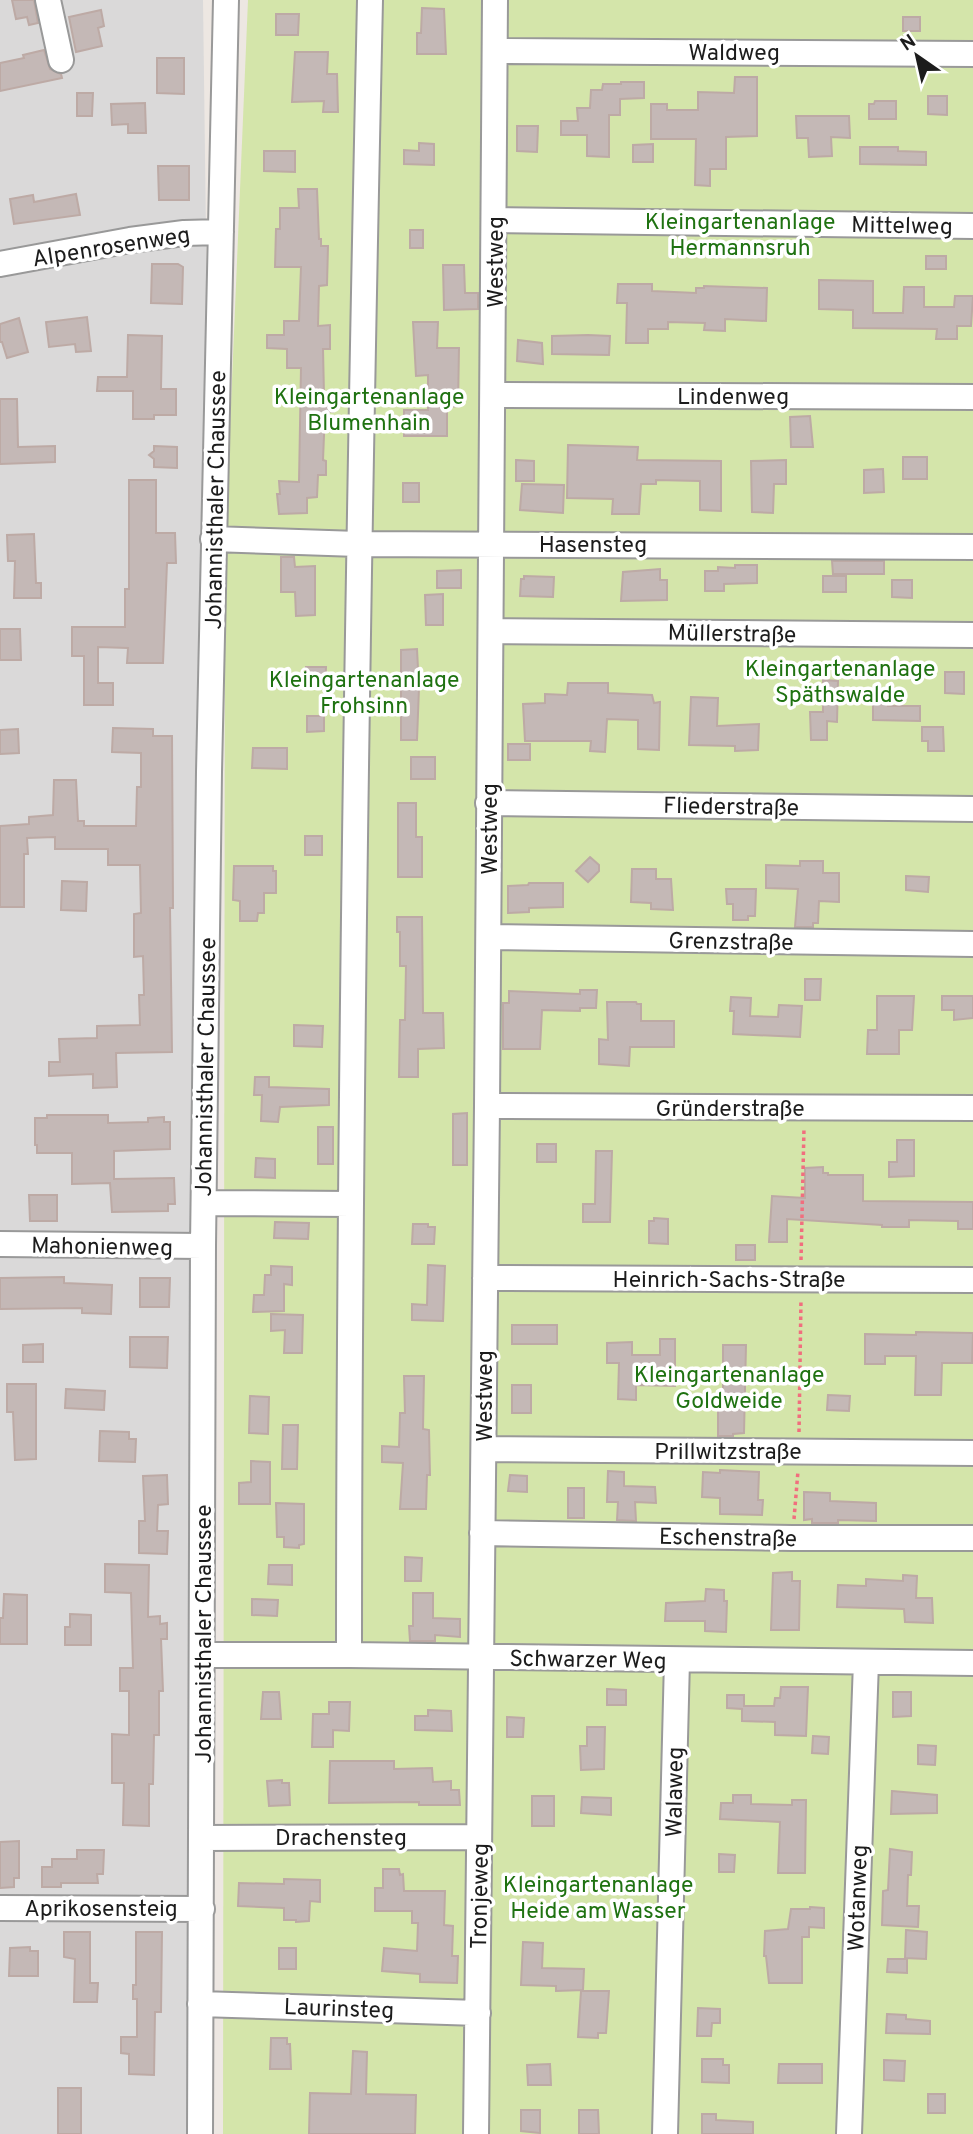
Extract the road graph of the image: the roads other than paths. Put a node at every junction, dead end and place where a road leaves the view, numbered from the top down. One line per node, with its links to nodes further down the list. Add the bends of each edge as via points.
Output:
1 (48, 0): 7 (street)
2 (226, 0): 10 (street, Johannisthaler Chaussee)
3 (370, 0): 16 (street)
4 (495, 0): 5 (street, Westweg)
5 (495, 51): 6 (street, Waldweg); 8 (street, Westweg)
6 (973, 54)
7 (61, 60)
8 (495, 220): 9 (street, Mittelweg); 12 (street, Westweg)
9 (973, 226)
10 (221, 232): 11 (street, Alpenrosenweg, via 130,240); 14 (street, Johannisthaler Chaussee)
11 (0, 264)
12 (494, 395): 13 (street, Lindenweg); 15 (street, Westweg)
13 (973, 397)
14 (213, 538): 16 (street, Hasensteg); 26 (street, Johannisthaler Chaussee)
15 (492, 543): 16 (street, Hasensteg); 17 (street, Hasensteg); 18 (street, Westweg)
16 (358, 544): 27 (street)
17 (973, 547)
18 (491, 631): 19 (street, Müllerstraße); 20 (street, Westweg)
19 (973, 635)
20 (488, 803): 21 (street, Fliederstraße); 22 (street, Westweg)
21 (973, 809)
22 (489, 937): 23 (street, Grenzstraße); 24 (street, Westweg)
23 (973, 944)
24 (487, 1106): 25 (street, Gründerstraße); 30 (street, Westweg)
25 (973, 1108)
26 (204, 1203): 27 (street); 29 (street, Johannisthaler Chaussee)
27 (351, 1204): 36 (street)
28 (0, 1244): 29 (street, Mahonienweg)
29 (203, 1246): 37 (street, Johannisthaler Chaussee)
30 (485, 1278): 31 (street, Heinrich-Sachs-Straße); 32 (street, Westweg)
31 (973, 1280)
32 (484, 1449): 33 (street, Prillwitzstraße); 34 (street, Westweg)
33 (973, 1453)
34 (482, 1533): 35 (street, Eschenstraße); 38 (street, Westweg)
35 (973, 1538)
36 (349, 1655): 37 (street, Schwarzer Weg); 38 (street, Schwarzer Weg)
37 (203, 1656): 43 (street, Johannisthaler Chaussee)
38 (482, 1658): 39 (street, Schwarzer Weg); 42 (street, Tronjeweg)
39 (677, 1660): 40 (street, Schwarzer Weg); 50 (street, Walaweg)
40 (866, 1662): 41 (street, Schwarzer Weg); 51 (street, Wotanweg)
41 (973, 1663)
42 (479, 1837): 43 (street, Drachensteg); 47 (street, Tronjeweg)
43 (202, 1838): 45 (street, Johannisthaler Chaussee)
44 (0, 1908): 45 (street, Aprikosensteig)
45 (202, 1909): 46 (street, Johannisthaler Chaussee)
46 (200, 2004): 47 (street, Laurinsteg); 48 (street, Johannisthaler Chaussee)
47 (478, 2013): 49 (street, Tronjeweg)
48 (200, 2134)
49 (477, 2134)
50 (665, 2134)
51 (849, 2134)

